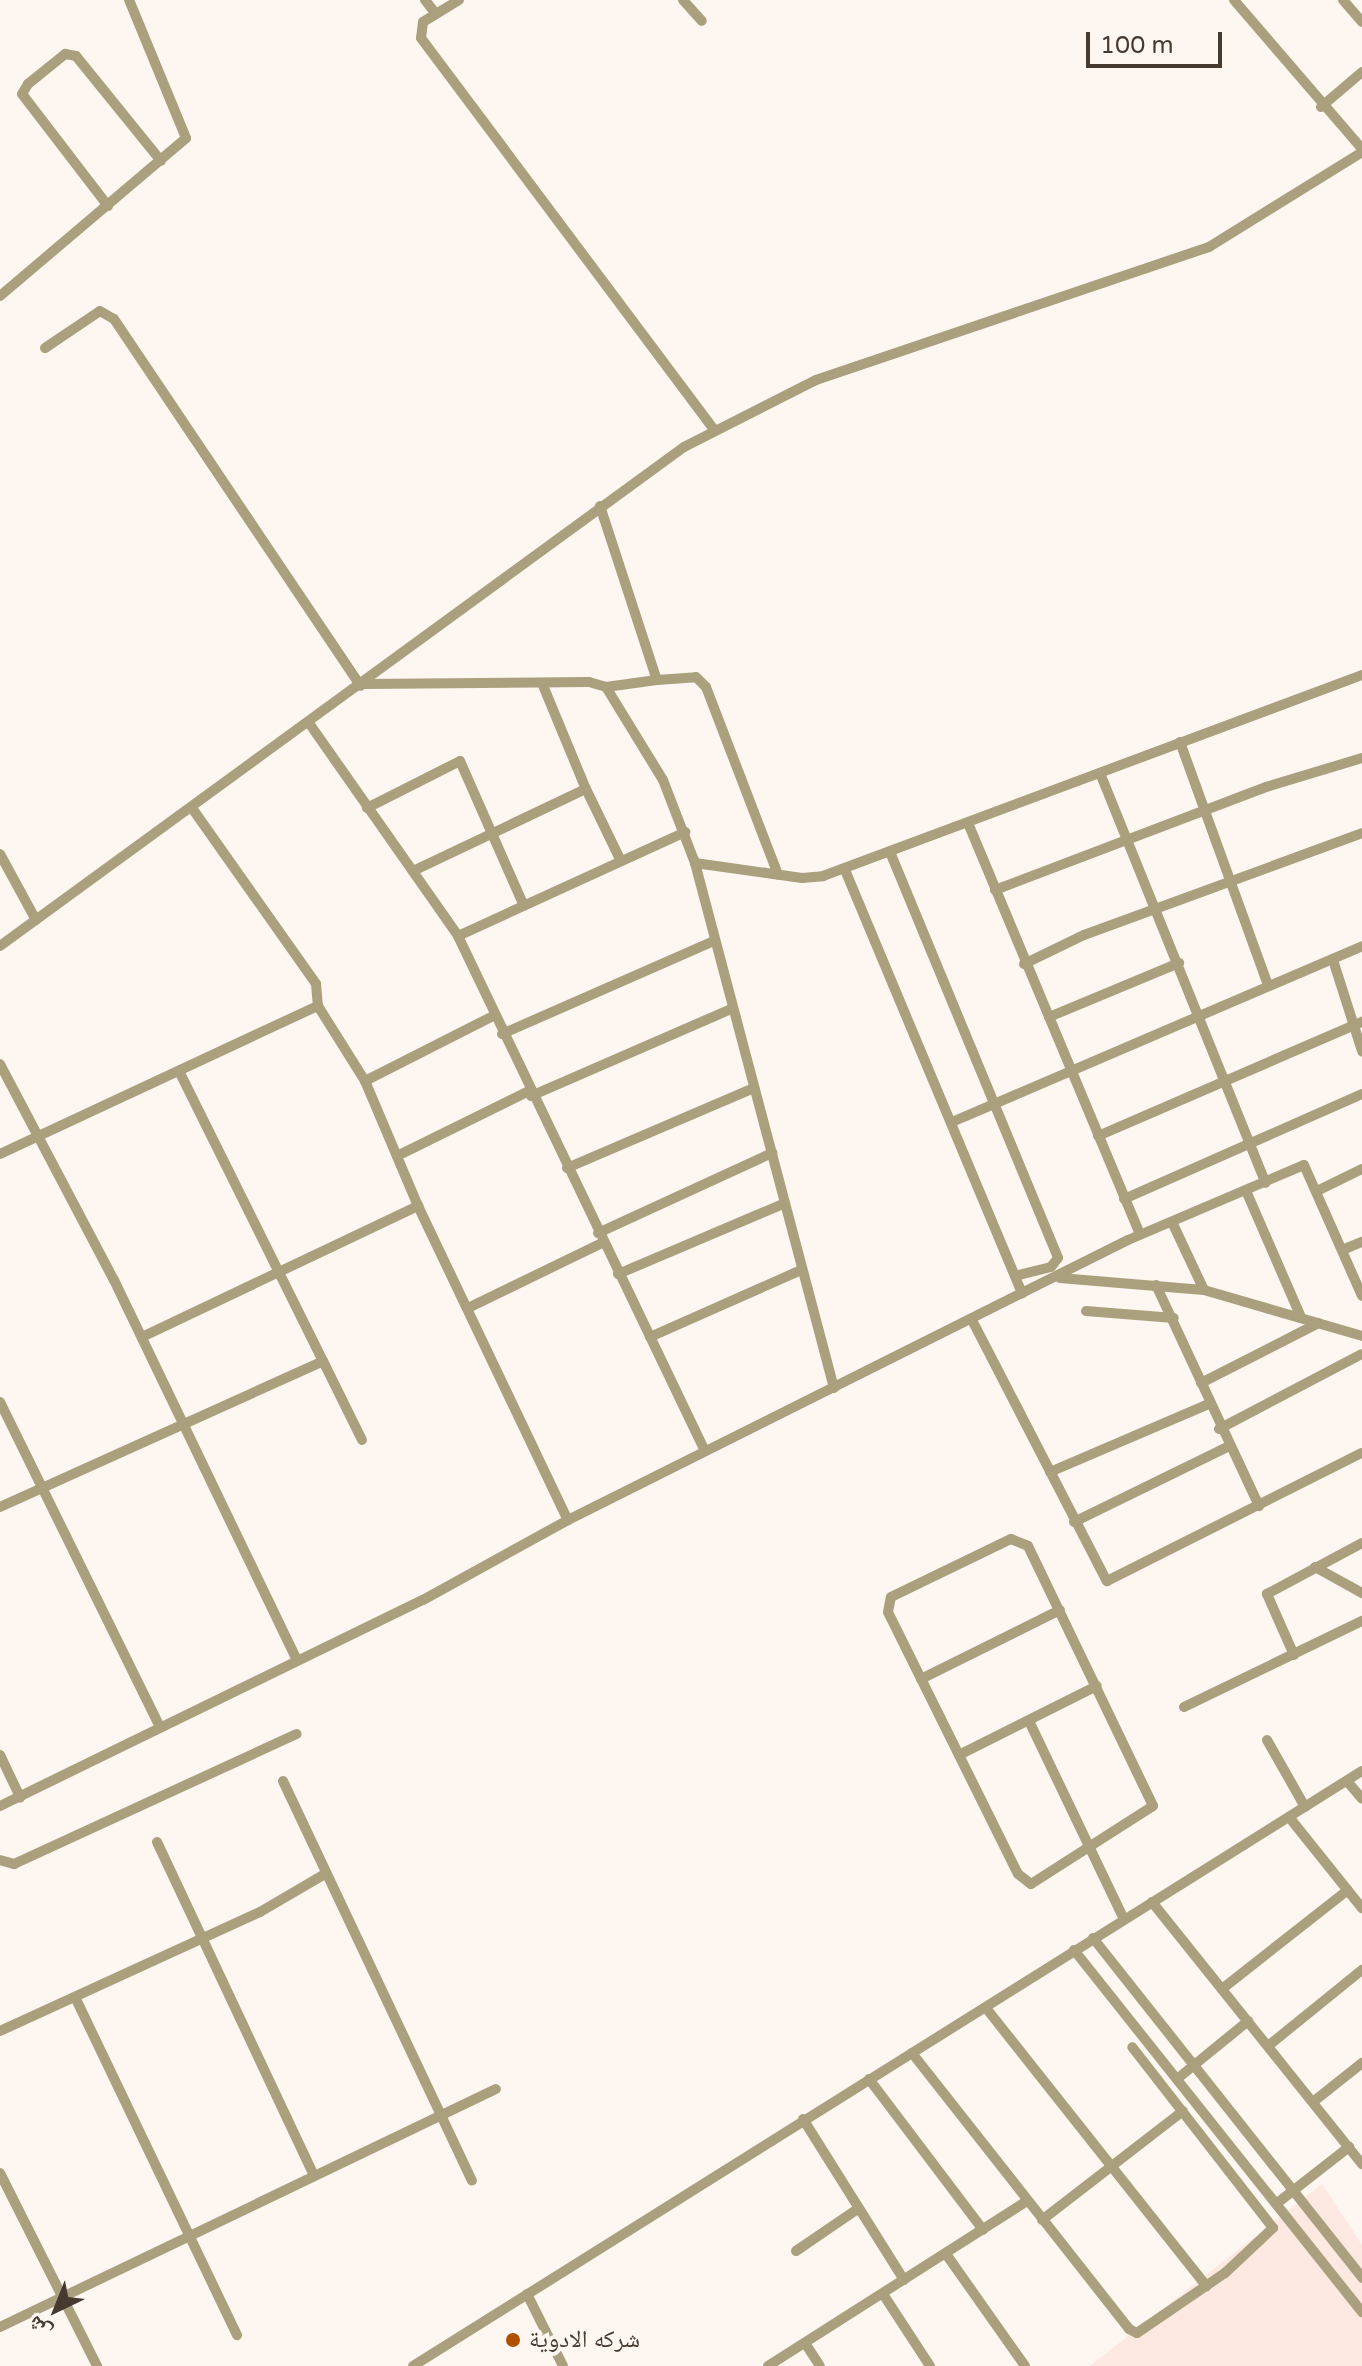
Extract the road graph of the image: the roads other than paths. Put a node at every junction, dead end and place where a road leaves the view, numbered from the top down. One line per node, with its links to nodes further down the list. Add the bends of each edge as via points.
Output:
1 (129, 0): 13 (street, via 184,129 183,142)
2 (425, 0): 7 (street)
3 (459, 0): 7 (street)
4 (683, 0): 8 (street)
5 (1234, 0): 11 (street)
6 (1343, 0): 9 (street)
7 (435, 13): 17 (street, via 419,27 421,38)
8 (702, 21)
9 (1362, 22)
10 (1362, 72): 11 (street)
11 (1321, 107): 12 (street)
12 (1362, 151): 17 (street, via 1209,247 816,380)
13 (161, 161): 14 (street); 14 (street, via 76,56 65,54 28,84 22,94)
14 (108, 206): 15 (street)
15 (0, 296)
16 (45, 348): 22 (street, via 94,314 108,313)
17 (714, 430): 18 (street)
18 (600, 506): 20 (street); 22 (street)
19 (1362, 675): 25 (street)
20 (657, 680): 23 (street); 43 (street, via 696,677 706,687)
21 (542, 683): 22 (street); 23 (street, via 597,682); 28 (street)
22 (363, 685): 24 (street)
23 (606, 687): 33 (street, via 663,780)
24 (309, 723): 29 (street); 30 (street)
25 (1180, 742): 27 (street); 31 (street)
26 (1362, 758): 31 (street)
27 (1100, 773): 32 (street); 36 (street)
28 (586, 789): 35 (street); 39 (street)
29 (192, 808): 48 (street); 57 (street, via 316,984)
30 (367, 808): 35 (street, via 460,761); 42 (street)
31 (1204, 812): 36 (street); 44 (street)
32 (968, 823): 37 (street); 45 (street)
33 (685, 832): 39 (street); 40 (street)
34 (1362, 833): 44 (street)
35 (493, 834): 42 (street); 46 (street)
36 (1127, 841): 45 (street); 47 (street)
37 (890, 852): 41 (street); 73 (street)
38 (0, 854): 48 (street)
39 (621, 861): 46 (street)
40 (695, 863): 43 (street); 50 (street)
41 (845, 870): 43 (street, via 813,878); 74 (street)
42 (413, 871): 49 (street)
43 (778, 875)
44 (1228, 881): 47 (street); 56 (street)
45 (995, 890): 55 (street)
46 (524, 906): 49 (street)
47 (1155, 911): 54 (street); 55 (street)
48 (36, 920): 51 (street)
49 (458, 936): 59 (street)
50 (714, 941): 58 (street); 63 (street)
51 (0, 946)
52 (1362, 946): 53 (street)
53 (1333, 960): 56 (street); 62 (street)
54 (1179, 963): 60 (street); 61 (street)
55 (1024, 964): 61 (street)
56 (1268, 985): 60 (street)
57 (318, 1006): 66 (street); 68 (street)
58 (733, 1008): 70 (street); 71 (street)
59 (493, 1016): 63 (street); 68 (street)
60 (1200, 1016): 67 (street); 69 (street)
61 (1049, 1017): 67 (street)
62 (1358, 1023): 64 (street); 69 (street)
63 (502, 1034): 71 (street)
64 (1362, 1051)
65 (0, 1064): 75 (street)
66 (179, 1071): 75 (street); 94 (street)
67 (1071, 1071): 73 (street); 76 (street)
68 (365, 1081): 80 (street)
69 (1225, 1082): 76 (street); 77 (street)
70 (754, 1088): 78 (street); 81 (street)
71 (530, 1093): 80 (street); 81 (street)
72 (1362, 1094): 77 (street)
73 (995, 1104): 74 (street); 97 (street, via 1058,1258 1051,1267)
74 (952, 1122): 97 (street)
75 (41, 1136): 79 (street); 110 (street)
76 (1098, 1136): 86 (street)
77 (1249, 1144): 83 (street); 86 (street)
78 (772, 1153): 87 (street); 91 (street)
79 (0, 1154)
80 (397, 1156): 88 (street)
81 (567, 1168): 91 (street)
82 (1362, 1169): 84 (street)
83 (1266, 1183): 84 (street, via 1304,1165); 85 (street)
84 (1317, 1191): 93 (street)
85 (1247, 1193): 89 (street); 105 (street)
86 (1124, 1199): 90 (street)
87 (785, 1203): 95 (street); 96 (street)
88 (418, 1206): 94 (street); 103 (street)
89 (1172, 1222): 90 (street); 100 (street)
90 (1140, 1235): 98 (street)
91 (600, 1238): 96 (street); 103 (street)
92 (1362, 1242): 93 (street)
93 (1342, 1250): 102 (street)
94 (278, 1270): 110 (street); 113 (street)
95 (801, 1270): 111 (street); 115 (street)
96 (618, 1274): 111 (street)
97 (1015, 1276): 101 (street)
98 (1060, 1278): 99 (street); 101 (street)
99 (1156, 1285): 100 (street); 106 (street)
100 (1204, 1290): 105 (street)
101 (1022, 1294): 107 (street)
102 (1362, 1296)
103 (468, 1308): 128 (street)
104 (1086, 1311): 106 (street)
105 (1301, 1317): 108 (street)
106 (1174, 1318): 114 (street)
107 (972, 1320): 115 (street); 124 (street)
108 (1319, 1323): 109 (street); 114 (street)
109 (1362, 1336)
110 (142, 1337): 118 (street)
111 (650, 1337): 122 (street)
112 (1362, 1354): 119 (street)
113 (323, 1361): 118 (street); 120 (street)
114 (1201, 1383): 117 (street)
115 (834, 1388): 122 (street)
116 (0, 1402): 125 (street)
117 (1209, 1404): 119 (street); 124 (street)
118 (183, 1425): 125 (street); 136 (street)
119 (1219, 1429): 121 (street)
120 (362, 1440)
121 (1229, 1446): 126 (street); 129 (street)
122 (705, 1451): 128 (street)
123 (1362, 1453): 126 (street)
124 (1050, 1472): 129 (street)
125 (44, 1488): 127 (street); 141 (street)
126 (1259, 1506): 129 (street, via 1107,1581)
127 (0, 1507)
128 (568, 1520): 136 (street, via 423,1600)
129 (1074, 1522)
130 (1362, 1543): 131 (street)
131 (1315, 1567): 132 (street); 135 (street, via 1275,1587 1265,1599)
132 (1362, 1593)
133 (1060, 1610): 137 (street); 137 (street, via 1028,1546 1011,1539 891,1597 888,1612); 138 (street)
134 (1362, 1621): 135 (street)
135 (1294, 1655): 139 (street)
136 (297, 1660): 141 (street)
137 (921, 1679): 145 (street)
138 (1097, 1686): 140 (street); 155 (street, via 1153,1806)
139 (1184, 1707)
140 (1029, 1721): 145 (street); 155 (street)
141 (160, 1727): 149 (street)
142 (297, 1734): 156 (street, via 14,1864)
143 (1267, 1740): 152 (street)
144 (0, 1755): 149 (street)
145 (959, 1755): 155 (street, via 1023,1882 1031,1884)
146 (1362, 1771): 148 (street)
147 (283, 1781): 157 (street)
148 (1347, 1781): 150 (street); 152 (street)
149 (20, 1797): 151 (street)
150 (1362, 1799)
151 (0, 1806)
152 (1305, 1807): 153 (street)
153 (1289, 1817): 158 (street); 159 (street)
154 (157, 1842): 162 (street)
155 (1090, 1848): 161 (street)
156 (0, 1860)
157 (325, 1874): 162 (street); 181 (street)
158 (1348, 1890): 160 (street); 166 (street)
159 (1152, 1902): 161 (street); 166 (street)
160 (1362, 1908)
161 (1124, 1919): 163 (street)
162 (202, 1937): 167 (street); 187 (street)
163 (1093, 1938): 164 (street); 175 (street)
164 (1074, 1950): 168 (street); 177 (street)
165 (1362, 1970): 171 (street)
166 (1222, 1989): 169 (street)
167 (75, 1997): 170 (street); 195 (street)
168 (986, 2008): 173 (street); 185 (street)
169 (1248, 2021): 171 (street); 175 (street)
170 (0, 2031)
171 (1268, 2046): 179 (street)
172 (1132, 2047): 180 (street)
173 (912, 2053): 176 (street); 190 (street)
174 (1362, 2063): 179 (street)
175 (1194, 2065): 177 (street); 189 (street)
176 (869, 2079): 182 (street); 194 (street)
177 (1177, 2079): 191 (street)
178 (496, 2089): 181 (street)
179 (1313, 2102): 183 (street)
180 (1183, 2111): 185 (street); 200 (street, via 1273,2228 1266,2240)
181 (440, 2114): 187 (street); 188 (street)
182 (803, 2119): 192 (street); 201 (street)
183 (1349, 2147): 184 (street); 189 (street)
184 (1362, 2164)
185 (1111, 2166): 193 (street); 200 (street)
186 (0, 2173): 203 (street)
187 (313, 2173): 195 (street)
188 (472, 2181)
189 (1294, 2191): 191 (street); 198 (street)
190 (1027, 2201): 193 (street); 194 (street)
191 (1276, 2204): 204 (street)
192 (859, 2208): 196 (street); 199 (street)
193 (1042, 2220): 200 (street, via 1133,2332 1143,2331)
194 (983, 2230): 197 (street)
195 (185, 2235): 203 (street); 206 (street)
196 (796, 2251)
197 (946, 2254): 199 (street); 214 (street)
198 (1362, 2278)
199 (904, 2280): 202 (street)
200 (1206, 2286)
201 (527, 2294): 209 (street); 210 (street)
202 (883, 2294): 207 (street); 213 (street)
203 (61, 2298): 205 (street); 208 (street)
204 (1362, 2312)
205 (0, 2327)
206 (237, 2335)
207 (805, 2343): 211 (street); 212 (street)
208 (97, 2366)
209 (413, 2366)
210 (563, 2366)
211 (768, 2366)
212 (820, 2366)
213 (930, 2366)
214 (1025, 2366)

